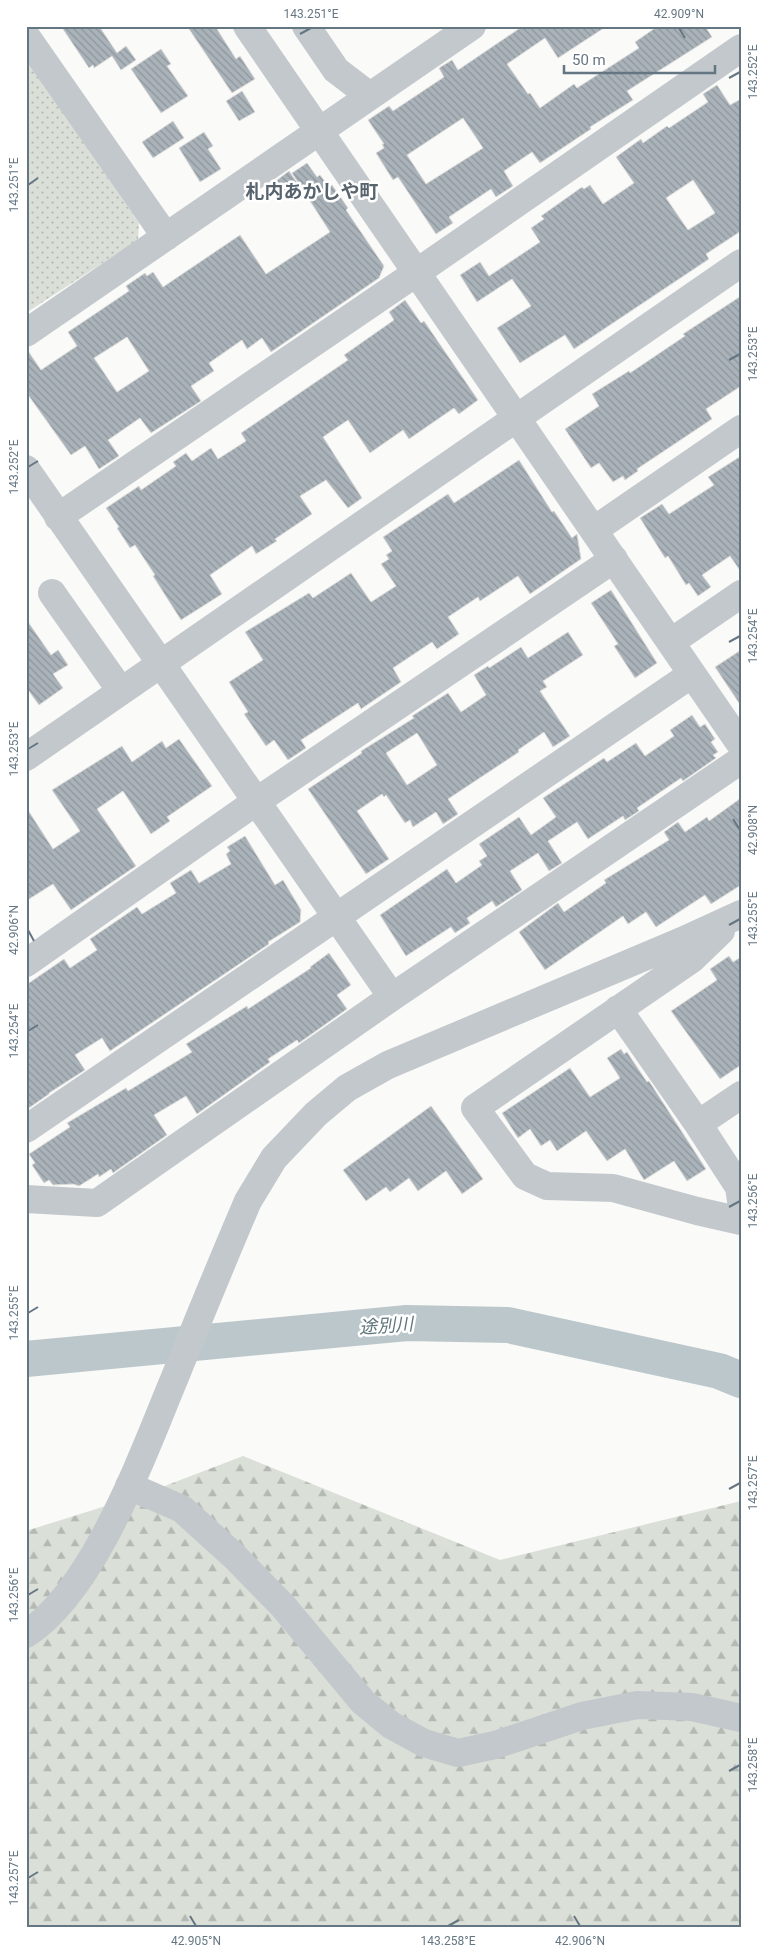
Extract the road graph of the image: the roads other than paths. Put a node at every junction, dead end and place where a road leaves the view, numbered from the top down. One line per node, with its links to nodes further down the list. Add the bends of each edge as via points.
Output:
1 (247, 26): 7 (street)
2 (306, 26): 6 (street, via 336,70)
3 (472, 26): 6 (street)
4 (26, 36): 8 (street)
5 (741, 48): 10 (street)
6 (370, 96): 7 (street)
7 (319, 132): 8 (street); 10 (street)
8 (166, 238): 11 (street)
9 (741, 263): 12 (street)
10 (416, 273): 12 (street); 15 (street)
11 (26, 333)
12 (516, 418): 16 (street); 21 (street)
13 (741, 429): 16 (street)
14 (26, 469): 15 (street)
15 (58, 517): 21 (street)
16 (594, 530): 17 (street)
17 (614, 559): 20 (street); 27 (street)
18 (52, 593): 23 (street)
19 (741, 594): 20 (street)
20 (671, 642): 22 (street)
21 (161, 663): 23 (street); 27 (street)
22 (692, 674): 24 (street); 29 (street)
23 (121, 691): 25 (street)
24 (741, 744)
25 (26, 757)
26 (741, 760): 31 (street)
27 (257, 801): 29 (street); 30 (street)
28 (738, 915): 32 (street, via 692,959); 39 (street, via 388,1065 347,1088 316,1114 274,1158 248,1201)
29 (336, 917): 31 (street); 35 (street)
30 (26, 963)
31 (392, 997): 36 (street, via 98,1203)
32 (618, 1009): 34 (street); 38 (street, via 475,1108 526,1176 547,1186 613,1188)
33 (741, 1095): 34 (street)
34 (698, 1124): 37 (street, via 739,1187)
35 (26, 1129)
36 (26, 1199)
37 (741, 1201)
38 (741, 1221)
39 (129, 1486): 40 (street, via 93,1558 64,1598); 41 (street, via 182,1509 283,1606 363,1702 391,1725 424,1743 458,1752 495,1745 582,1716 637,1705 692,1707)
40 (26, 1634)
41 (741, 1718)

